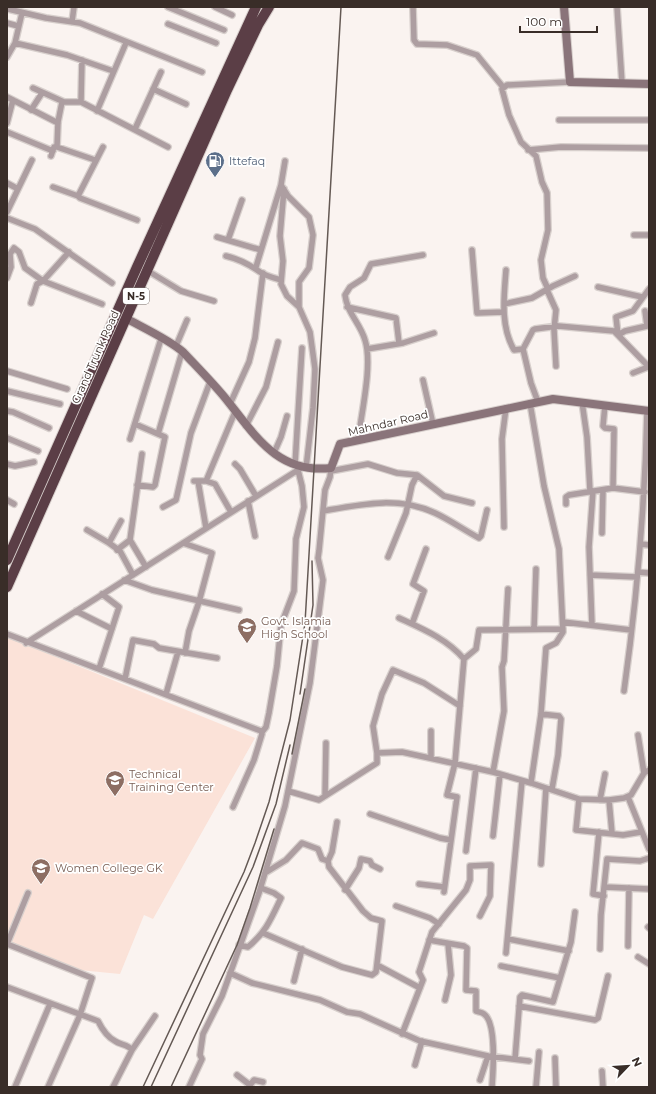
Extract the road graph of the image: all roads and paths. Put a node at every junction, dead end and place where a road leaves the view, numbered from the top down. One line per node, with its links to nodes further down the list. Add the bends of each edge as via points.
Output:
1 (74, 7): 12 (street)
2 (168, 7): 16 (street)
3 (215, 7): 11 (street)
4 (256, 7): 70 (highway, Grand Trunk Road / N-5)
5 (269, 7): 73 (highway, Grand Trunk Road / N-5, via 243,55)
6 (413, 7): 28 (street, via 414,40 417,44 448,45 477,55)
7 (564, 7): 25 (street)
8 (617, 7): 26 (street)
9 (8, 9): 10 (street)
10 (22, 13): 12 (street); 15 (street)
11 (232, 15)
12 (72, 22): 18 (street)
13 (7, 23): 15 (street)
14 (168, 24): 19 (street)
15 (18, 26): 17 (street)
16 (224, 30)
17 (15, 43): 20 (street); 21 (street)
18 (126, 43): 22 (street); 24 (street)
19 (216, 43)
20 (7, 57)
21 (82, 60): 22 (street); 34 (street)
22 (113, 71): 37 (street)
23 (161, 72): 30 (street)
24 (202, 72)
25 (570, 82): 26 (street); 28 (street)
26 (622, 83): 27 (street)
27 (649, 84)
28 (503, 86): 47 (street, via 508,115 521,142)
29 (33, 88): 31 (street)
30 (154, 89): 35 (street); 42 (street)
31 (42, 93): 33 (street); 36 (street)
32 (10, 98): 36 (street); 40 (street)
33 (62, 102): 34 (street); 41 (street)
34 (81, 102): 37 (street)
35 (186, 104)
36 (31, 110): 41 (street)
37 (97, 110): 42 (street)
38 (559, 120): 39 (street)
39 (649, 120)
40 (7, 123)
41 (58, 123): 48 (street)
42 (135, 129): 45 (street)
43 (7, 132): 48 (street)
44 (103, 147): 50 (street)
45 (168, 147)
46 (649, 148): 47 (street, via 568,147)
47 (528, 150): 82 (street, via 536,156 547,193 548,230 542,269)
48 (53, 151): 50 (street)
49 (32, 160): 55 (street)
50 (96, 160): 56 (street)
51 (285, 161): 54 (street)
52 (7, 183): 55 (street)
53 (52, 187): 56 (street)
54 (282, 187): 65 (street); 77 (street); 88 (street, via 306,212 312,227 311,264 299,282)
55 (18, 189): 58 (street)
56 (78, 196): 60 (street)
57 (242, 200): 64 (street)
58 (7, 212)
59 (7, 218): 67 (street, via 35,229)
60 (137, 220)
61 (634, 235): 62 (street)
62 (649, 235)
63 (217, 237): 64 (street)
64 (228, 240): 65 (street)
65 (261, 250): 71 (street)
66 (472, 250): 91 (street, via 477,313)
67 (69, 252): 78 (street); 79 (street)
68 (226, 256): 71 (street)
69 (424, 256): 89 (street, via 371,264 364,278 350,287 345,296)
70 (136, 267): 73 (highway); 171 (highway, Grand Trunk Road / N-5)
71 (256, 267): 74 (street)
72 (506, 270): 87 (street)
73 (150, 272): 84 (street, via 181,291); 179 (highway, Grand Trunk Road / N-5)
74 (264, 273): 77 (street); 116 (street, via 255,338)
75 (575, 276): 82 (street)
76 (7, 278): 78 (street, via 11,267 10,254 14,248 25,268)
77 (281, 280): 88 (street, via 283,292)
78 (43, 281): 85 (street, via 37,284); 86 (street)
79 (112, 283)
80 (598, 286): 83 (street)
81 (649, 289): 83 (street)
82 (548, 290): 87 (street, via 532,298); 94 (street, via 556,306)
83 (642, 297): 96 (street, via 633,311 616,317)
84 (214, 301)
85 (31, 303)
86 (102, 304)
87 (504, 304): 91 (street)
88 (299, 307): 137 (street, via 310,332 315,369 313,408)
89 (347, 307): 99 (street, via 396,318); 102 (street, via 365,338)
90 (645, 311): 96 (street, via 647,326)
91 (504, 312): 103 (street, via 509,342 514,350)
92 (187, 320): 100 (street)
93 (131, 322): 97 (street)
94 (555, 326): 96 (street, via 612,330); 103 (street, via 533,330); 106 (street)
95 (434, 333): 99 (street)
96 (618, 335): 105 (street)
97 (161, 339): 100 (street); 123 (street)
98 (278, 342): 125 (street, via 266,387)
99 (400, 343): 102 (street)
100 (176, 346): 104 (street)
101 (302, 348): 137 (street)
102 (367, 349): 130 (street)
103 (524, 349): 113 (street)
104 (182, 352): 110 (street); 127 (street)
105 (648, 365): 108 (street)
106 (556, 366)
107 (7, 372): 111 (street)
108 (633, 374)
109 (423, 380): 124 (street)
110 (210, 382): 116 (street); 153 (street, via 191,433 176,500)
111 (67, 389)
112 (7, 391): 115 (street)
113 (534, 402): 114 (street, Mahndar Road, via 553,399); 118 (street, Mahndar Road); 186 (street, via 544,486 559,548)
114 (582, 402): 117 (street, Mahndar Road); 144 (street)
115 (60, 404)
116 (230, 404): 121 (street)
117 (605, 405): 120 (street, Mahndar Road); 142 (street, via 603,426 614,429)
118 (506, 408): 124 (street, Mahndar Road); 158 (street, via 502,440)
119 (7, 411): 126 (street)
120 (648, 411): 145 (street)
121 (235, 412): 125 (street); 140 (street)
122 (287, 416): 132 (street)
123 (135, 424): 127 (street); 129 (street)
124 (433, 424): 130 (street, Mahndar Road)
125 (246, 426): 132 (street, via 261,444)
126 (49, 428)
127 (158, 434): 141 (street, via 165,437 155,485)
128 (7, 438): 131 (street)
129 (130, 439)
130 (358, 441): 138 (street, Mahndar Road, via 338,446)
131 (38, 451)
132 (274, 453): 137 (street)
133 (142, 454): 141 (street)
134 (34, 462): 135 (street, via 15,466)
135 (7, 464)
136 (235, 464): 146 (street)
137 (300, 468): 138 (street); 146 (street); 207 (street, via 304,507 296,539 294,591 281,626 269,712 266,727)
138 (331, 470): 139 (street, via 368,464 397,473); 155 (street, via 325,490)
139 (417, 475): 149 (street, via 447,498); 151 (street)
140 (206, 481): 156 (street, via 215,484); 159 (street, via 196,481)
141 (137, 485): 163 (street)
142 (612, 488): 143 (street); 145 (street)
143 (603, 490): 144 (street); 161 (street)
144 (591, 491): 152 (street, via 568,494); 176 (street)
145 (645, 492): 166 (street)
146 (256, 496): 148 (street)
147 (7, 500): 150 (street)
148 (248, 501): 156 (street); 162 (street)
149 (472, 503)
150 (14, 504)
151 (409, 504): 154 (street, via 434,513 479,538); 155 (street, via 394,502); 170 (street)
152 (566, 504)
153 (163, 507)
154 (487, 510)
155 (323, 511): 221 (street, via 318,558 323,580 310,683)
156 (231, 512): 159 (street)
157 (121, 521): 164 (street)
158 (504, 527)
159 (206, 528): 165 (street)
160 (87, 530): 164 (street)
161 (602, 533)
162 (255, 536)
163 (130, 540): 169 (street); 172 (street)
164 (109, 542): 169 (street)
165 (183, 543): 172 (street); 182 (street, via 211,552)
166 (641, 544): 167 (street); 177 (street)
167 (649, 545)
168 (426, 549): 187 (street, via 413,584 424,591)
169 (117, 550): 175 (street)
170 (388, 557)
171 (7, 560)
172 (146, 567): 175 (street)
173 (536, 569): 189 (street)
174 (649, 573): 177 (street)
175 (133, 575): 178 (street)
176 (590, 575): 177 (street); 188 (street)
177 (638, 575): 193 (street)
178 (124, 580): 181 (street); 182 (street)
179 (7, 587)
180 (508, 589): 192 (street)
181 (102, 594): 184 (street); 191 (street, via 119,607)
182 (199, 602): 183 (street); 197 (street)
183 (239, 610)
184 (76, 611): 191 (street); 195 (street)
185 (399, 618): 187 (street)
186 (563, 622): 188 (street); 190 (street)
187 (412, 624): 199 (street, via 458,651)
188 (592, 626): 193 (street)
189 (534, 629): 190 (street); 192 (street)
190 (563, 629): 205 (street, via 556,643 546,648)
191 (112, 630): 200 (street)
192 (506, 630): 199 (street, via 478,630 476,649); 215 (street, via 502,667 504,711)
193 (631, 630): 202 (street)
194 (7, 634): 195 (street)
195 (26, 643): 200 (street)
196 (178, 652): 197 (street); 201 (street, via 133,640); 203 (street)
197 (185, 653): 198 (street)
198 (217, 658)
199 (464, 659): 204 (street)
200 (99, 669): 201 (street)
201 (125, 679): 203 (street)
202 (624, 692)
203 (166, 694): 207 (street)
204 (460, 706): 210 (street, via 424,683 393,670 382,694 373,726); 212 (street)
205 (541, 714): 219 (street); 220 (street, via 559,716 561,719 558,756)
206 (431, 731): 211 (street)
207 (262, 732): 227 (street, via 254,760)
208 (638, 735): 214 (street)
209 (326, 743): 222 (street)
210 (377, 753): 211 (street, via 402,752); 222 (street, via 377,763)
211 (431, 758): 212 (street)
212 (455, 763): 213 (street); 234 (street, via 446,795 457,797)
213 (476, 768): 215 (street); 236 (street)
214 (647, 771): 223 (street)
215 (494, 772): 216 (street)
216 (500, 774): 218 (street); 233 (street)
217 (605, 774): 225 (street)
218 (522, 781): 219 (street); 255 (street)
219 (532, 783): 220 (street)
220 (549, 788): 224 (street); 239 (street)
221 (288, 791): 222 (street, via 316,800); 241 (street)
222 (325, 796)
223 (628, 797): 226 (street); 231 (street)
224 (579, 799): 225 (street); 230 (street, via 576,830)
225 (600, 800): 226 (street)
226 (609, 800): 232 (street)
227 (233, 807)
228 (370, 814): 234 (street)
229 (337, 822): 238 (street)
230 (599, 832): 232 (street); 249 (street, via 593,894)
231 (641, 832): 232 (street, via 628,835); 235 (street)
232 (612, 833)
233 (493, 836)
234 (451, 840): 242 (street, via 444,890)
235 (649, 848)
236 (466, 852)
237 (649, 858): 244 (street, via 640,861 607,859)
238 (328, 861): 241 (street, via 322,859 318,849 302,843 286,860); 247 (street, via 330,872)
239 (541, 864)
240 (380, 869): 247 (street, via 361,858 359,868)
241 (265, 873): 243 (street)
242 (419, 884)
243 (261, 888): 254 (street, via 281,898); 259 (street)
244 (605, 888): 245 (street); 249 (street)
245 (629, 888): 246 (street); 260 (street)
246 (649, 889)
247 (345, 890): 267 (street, via 368,915 382,921)
248 (28, 893): 257 (street)
249 (604, 896): 262 (street)
250 (396, 906): 253 (street, via 434,919)
251 (575, 912): 263 (street)
252 (480, 916): 253 (street, via 490,896 490,865 470,866 470,880 466,890)
253 (439, 924): 256 (street, via 432,932)
254 (263, 933): 259 (street, via 248,947); 261 (street)
255 (508, 939): 263 (street); 264 (street)
256 (430, 940): 258 (street); 273 (street, via 419,972 423,980)
257 (7, 944): 278 (street, via 92,978)
258 (448, 944): 275 (street, via 451,975); 284 (street, via 467,948 466,990 476,991 476,1011 485,1014 491,1024)
259 (240, 945): 269 (street)
260 (628, 946)
261 (302, 949): 267 (street, via 342,967 366,973 374,974); 272 (street)
262 (600, 949)
263 (569, 951): 271 (street)
264 (506, 953)
265 (638, 957): 266 (street)
266 (649, 964)
267 (377, 965): 273 (street)
268 (501, 966): 271 (street)
269 (230, 973): 280 (street, via 252,983 320,1000 347,1012 360,1014); 297 (street, via 203,1034 200,1055 202,1059)
270 (608, 976): 277 (street, via 598,1018 595,1020)
271 (560, 978): 277 (street, via 553,1002 522,995)
272 (294, 981)
273 (420, 988): 280 (street)
274 (8, 989): 276 (street)
275 (445, 1000)
276 (50, 1004): 278 (street); 294 (street)
277 (519, 1006): 286 (street)
278 (80, 1014): 282 (street, via 98,1021 115,1042); 295 (street)
279 (155, 1016): 282 (street)
280 (402, 1034): 281 (street)
281 (422, 1041): 284 (street); 288 (street)
282 (132, 1050): 296 (street)
283 (539, 1052): 299 (street)
284 (491, 1056): 286 (street); 291 (street); 298 (street)
285 (555, 1058): 300 (street)
286 (515, 1059): 287 (street)
287 (529, 1061)
288 (415, 1065)
289 (602, 1071): 301 (street)
290 (237, 1075): 293 (street)
291 (480, 1080)
292 (263, 1082): 293 (street, via 254,1080)
293 (250, 1086)
294 (15, 1087)
295 (48, 1087)
296 (113, 1087)
297 (189, 1087)
298 (492, 1087)
299 (536, 1087)
300 (556, 1087)
301 (603, 1087)

